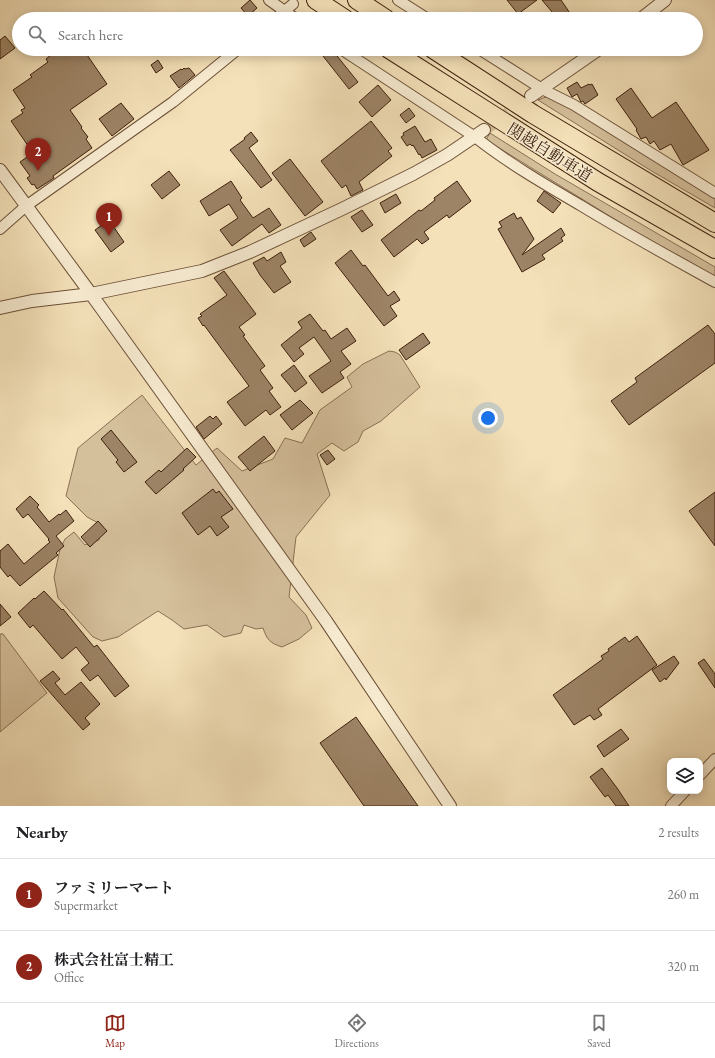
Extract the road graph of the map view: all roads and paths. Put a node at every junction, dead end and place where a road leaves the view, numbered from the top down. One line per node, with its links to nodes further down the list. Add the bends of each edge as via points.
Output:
1 (269, 0): 7 (street)
2 (316, 0): 8 (highway)
3 (357, 0): 9 (highway)
4 (398, 0): 10 (street)
5 (665, 0): 11 (street)
6 (293, 4): 7 (street)
7 (284, 12)
8 (334, 12)
9 (375, 12)
10 (417, 12)
11 (650, 12)
12 (229, 56): 23 (street, via 173,102)
13 (352, 56): 20 (street)
14 (400, 56): 26 (highway, 関越自動車道, via 598,182)
15 (444, 56): 24 (highway, 関越自動車道, via 533,114)
16 (490, 56): 18 (street)
17 (589, 56): 18 (street)
18 (542, 89): 19 (street); 22 (street, via 574,105)
19 (531, 96)
20 (480, 134): 27 (street, via 493,151 540,182); 28 (street, via 447,155 342,210 250,252 202,271)
21 (0, 170): 23 (street)
22 (715, 193)
23 (26, 206): 25 (street); 28 (street)
24 (715, 222)
25 (0, 230)
26 (715, 250)
27 (715, 282)
28 (91, 294): 29 (street, via 32,301); 33 (street, via 326,621)
29 (0, 308)
30 (715, 759): 31 (street)
31 (703, 772)
32 (682, 794): 34 (street)
33 (450, 806)
34 (671, 806)

